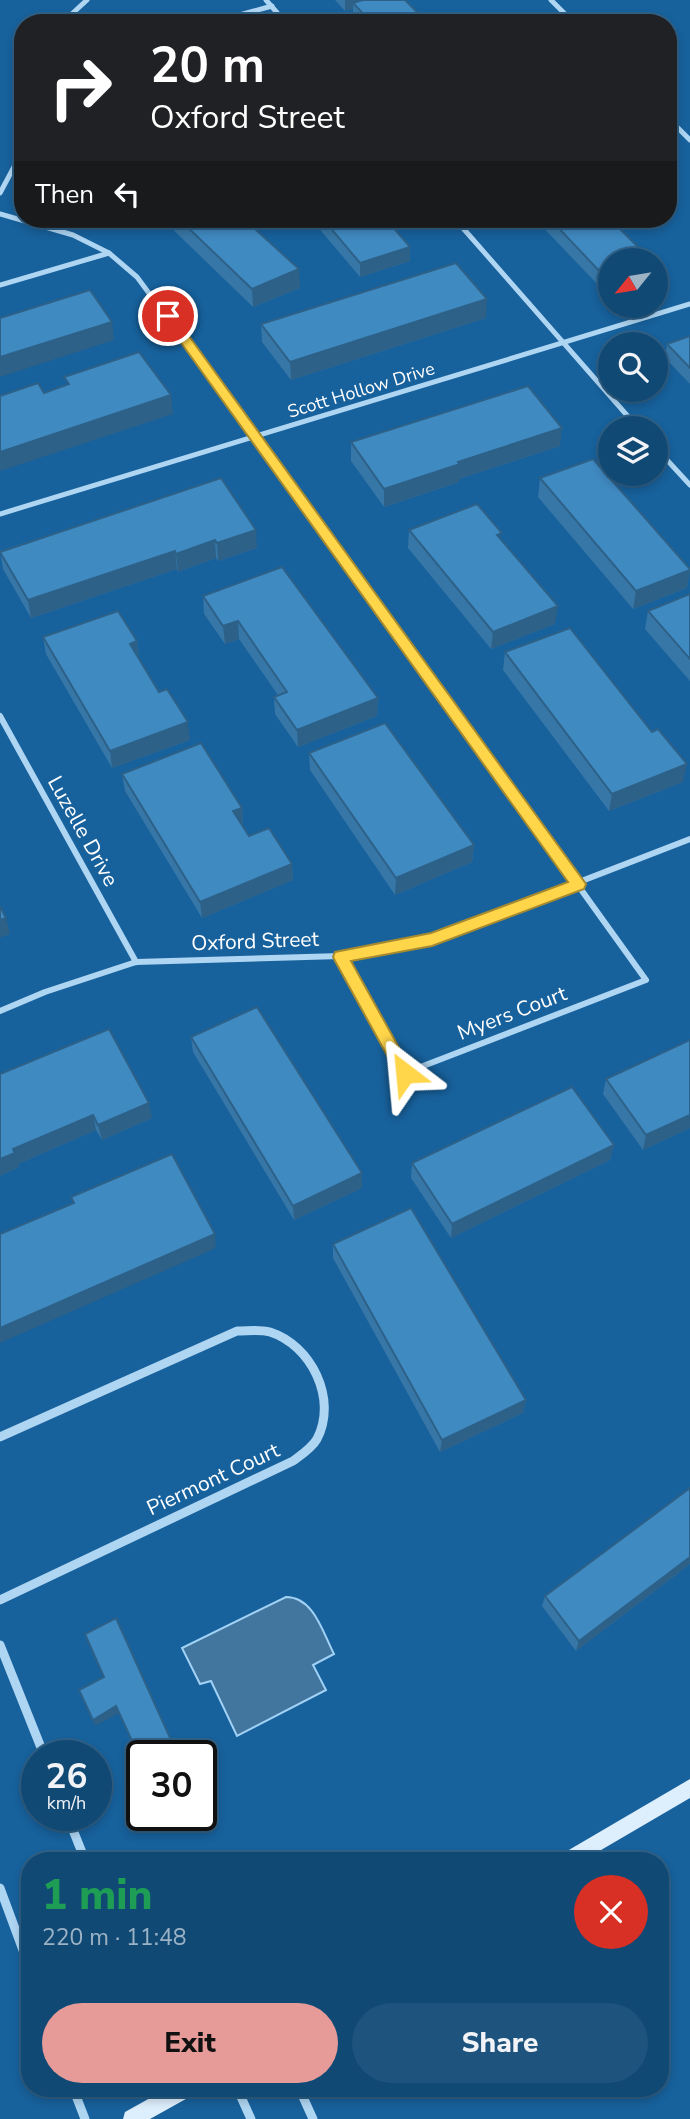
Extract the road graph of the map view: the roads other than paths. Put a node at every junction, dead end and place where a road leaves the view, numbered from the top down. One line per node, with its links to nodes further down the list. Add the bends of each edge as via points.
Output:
1 (87, 0): 5 (street)
2 (266, 0): 4 (street)
3 (551, 0): 8 (street)
4 (272, 6): 6 (street); 7 (street)
5 (72, 14)
6 (243, 14)
7 (279, 14)
8 (565, 14)
9 (677, 127): 10 (street)
10 (690, 140)
11 (14, 167): 12 (street)
12 (0, 193)
13 (49, 228): 15 (street)
14 (464, 228): 18 (street)
15 (108, 253): 16 (street); 20 (street, via 154,296)
16 (0, 285)
17 (690, 304): 18 (street, Scott Hollow Drive)
18 (563, 343): 19 (street); 20 (street, Scott Hollow Drive)
19 (628, 416)
20 (256, 436): 23 (street, Scott Hollow Drive); 26 (street)
21 (668, 460): 22 (street)
22 (690, 485)
23 (0, 514)
24 (0, 716): 28 (street, Luzelle Drive)
25 (690, 839): 26 (street, Oxford Street)
26 (578, 884): 27 (street, Oxford Street, via 432,939); 27 (street, Myers Court, via 646,979 405,1073)
27 (341, 957): 28 (street, Oxford Street)
28 (136, 962): 29 (street, Oxford Street)
29 (0, 1011)
30 (0, 1437): 31 (street, Piermont Court, via 237,1331 267,1331 291,1342 308,1358 325,1393 325,1417 316,1441 293,1461)
31 (0, 1600)
32 (0, 1645): 33 (street)
33 (38, 1740)
34 (690, 1788): 37 (street)
35 (73, 1831): 36 (street)
36 (82, 1852)
37 (582, 1852)
38 (0, 1888): 39 (street)
39 (21, 1945)
40 (76, 2097): 44 (street)
41 (166, 2097): 45 (street)
42 (241, 2097): 46 (street)
43 (303, 2097): 47 (street)
44 (85, 2119)
45 (132, 2119)
46 (251, 2119)
47 (313, 2119)

